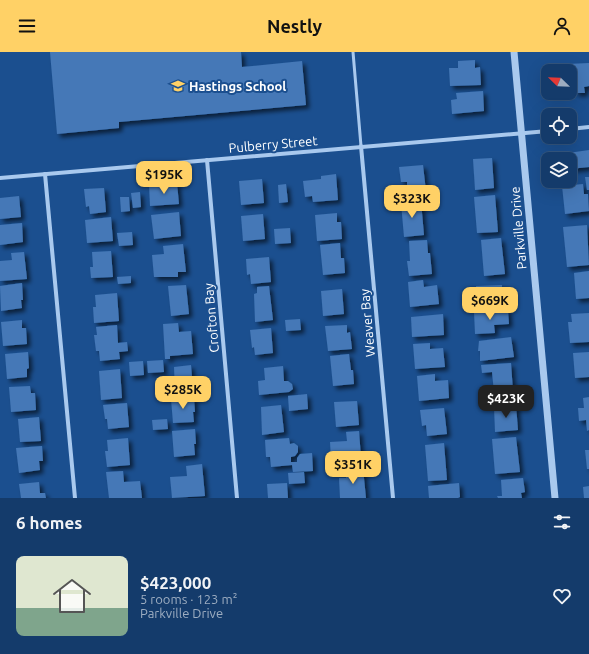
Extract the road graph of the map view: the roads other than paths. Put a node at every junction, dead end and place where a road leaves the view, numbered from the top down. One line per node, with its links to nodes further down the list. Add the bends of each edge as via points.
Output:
1 (353, 52): 7 (lane)
2 (514, 52): 6 (street, Parkville Drive)
3 (589, 127): 4 (street)
4 (577, 128)
5 (541, 132): 6 (street, Pulberry Street)
6 (521, 133): 7 (street, Pulberry Street); 14 (street, Parkville Drive)
7 (361, 146): 8 (street, Pulberry Street); 13 (street, Weaver Bay)
8 (207, 160): 9 (street, Pulberry Street); 12 (street, Crofton Bay)
9 (45, 174): 10 (street, Pulberry Street); 11 (street)
10 (0, 178)
11 (75, 498)
12 (237, 498)
13 (394, 498)
14 (555, 498)

